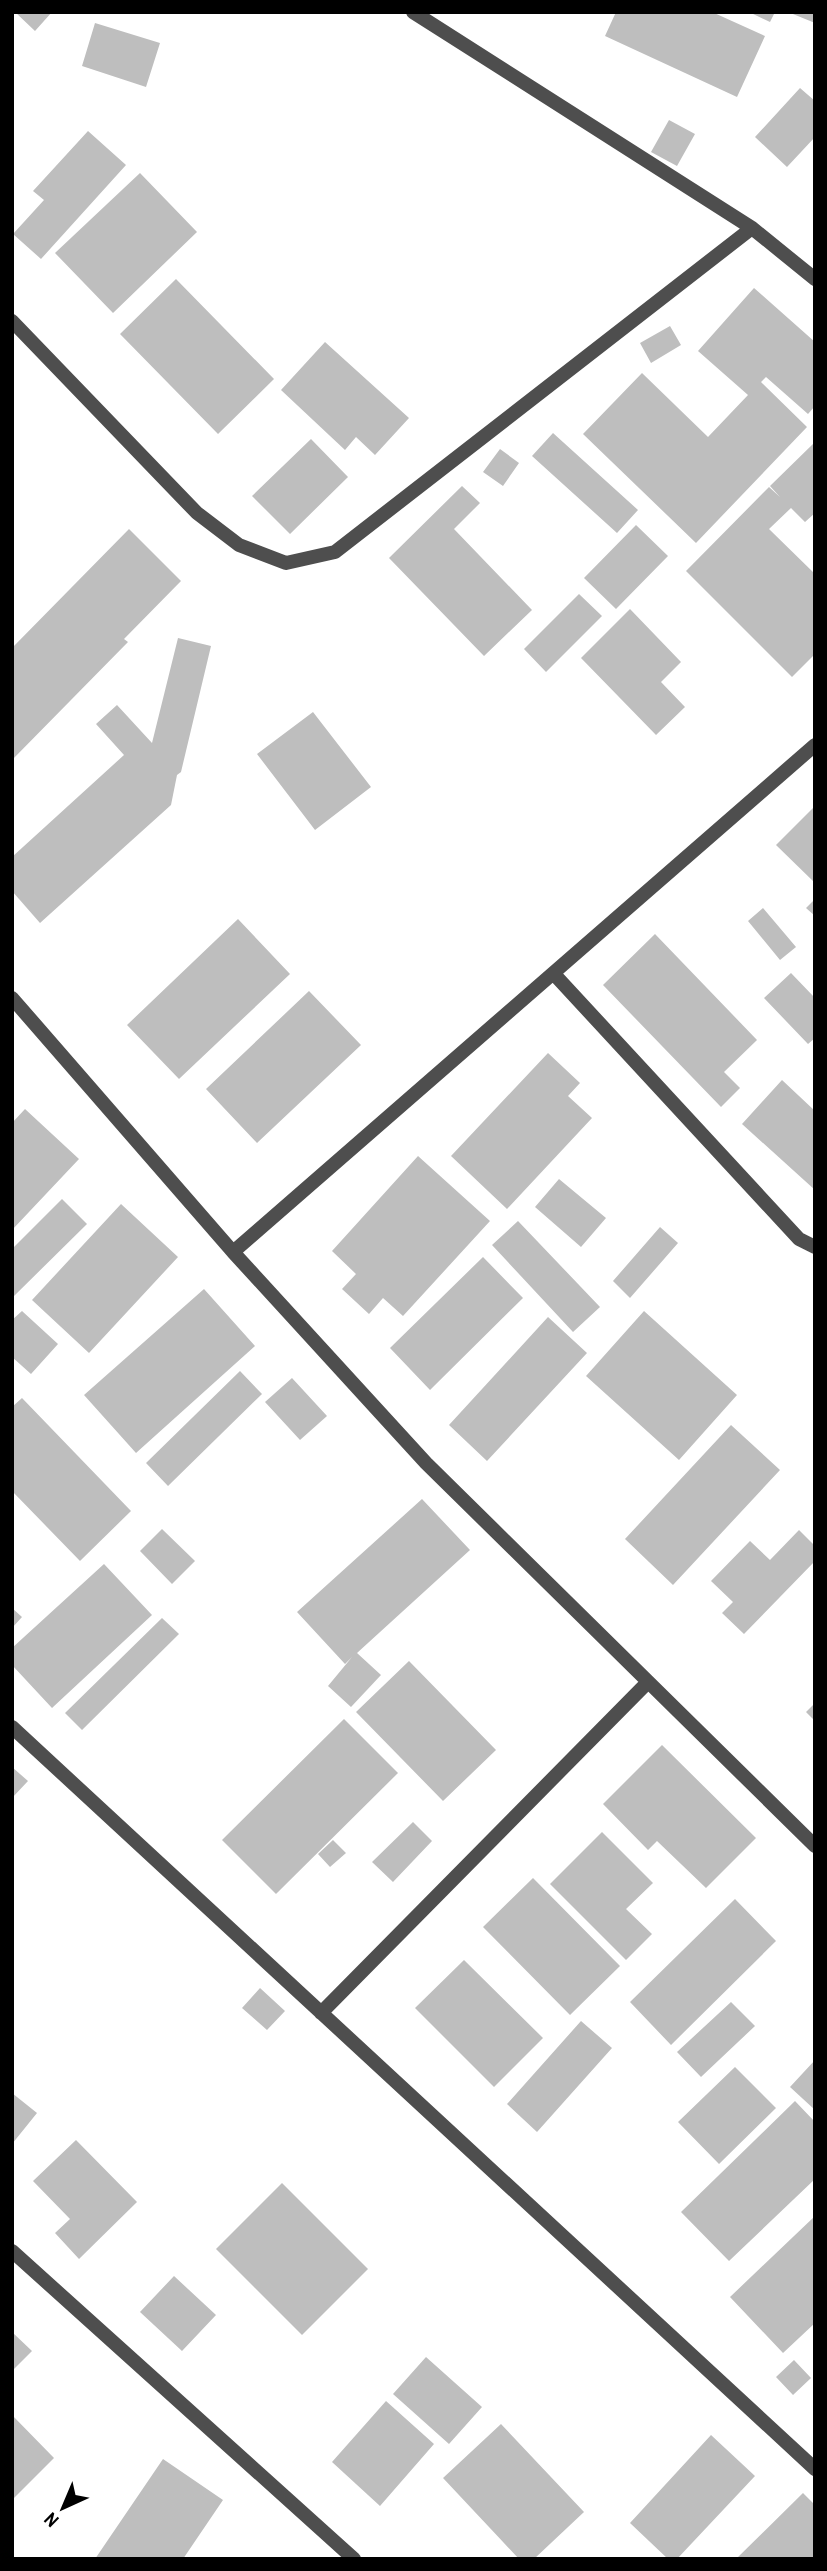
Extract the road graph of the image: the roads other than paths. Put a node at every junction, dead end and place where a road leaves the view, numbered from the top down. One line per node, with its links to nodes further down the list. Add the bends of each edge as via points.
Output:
1 (413, 12): 2 (street)
2 (752, 228): 3 (street); 4 (street, via 335,552 286,563 239,545 197,513)
3 (815, 279)
4 (12, 321)
5 (815, 745): 6 (street)
6 (554, 974): 8 (street, via 799,1239); 9 (street)
7 (12, 998): 9 (street)
8 (815, 1247)
9 (233, 1252): 10 (street, via 426,1463)
10 (648, 1682): 12 (street); 13 (street)
11 (12, 1727): 13 (street)
12 (815, 1846)
13 (321, 2013): 15 (street)
14 (12, 2251): 16 (street)
15 (815, 2469)
16 (354, 2559)

